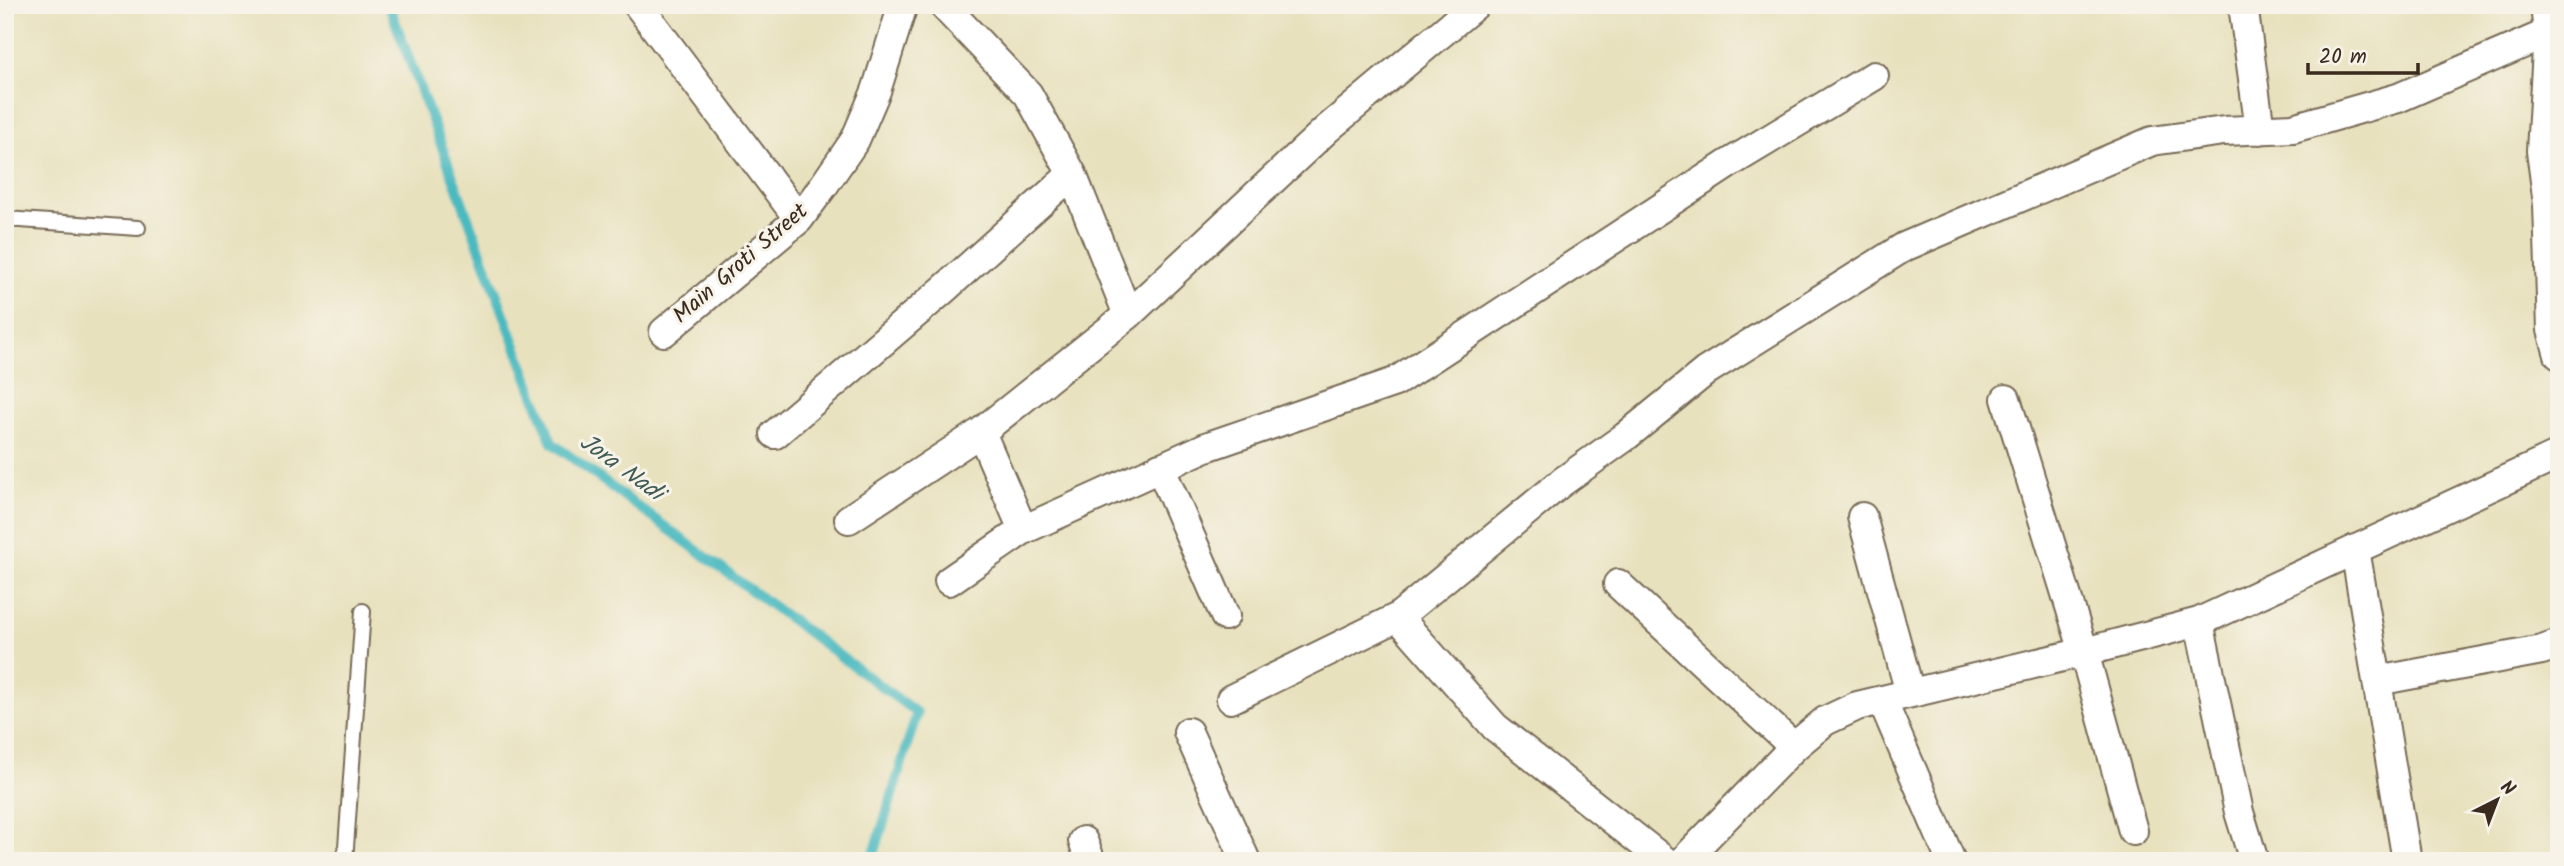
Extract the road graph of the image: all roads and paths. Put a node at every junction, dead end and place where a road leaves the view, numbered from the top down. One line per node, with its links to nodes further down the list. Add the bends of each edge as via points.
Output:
1 (638, 5): 12 (street)
2 (943, 5): 10 (street, via 1028,94)
3 (1475, 5): 15 (street, via 1327,129)
4 (2244, 5): 9 (street)
5 (2544, 5): 7 (street)
6 (899, 8): 12 (street, Main Groti Street, via 876,91 855,140)
7 (2548, 33): 9 (street, via 2398,98 2293,128); 14 (street, via 2541,151)
8 (1874, 76): 22 (street, via 1728,164 1395,382)
9 (2260, 130): 31 (street, via 2152,141 1904,247 1706,371)
10 (1072, 173): 15 (street); 20 (street)
11 (5, 219): 13 (lane)
12 (799, 219): 16 (street, Main Groti Street)
13 (138, 228)
14 (2555, 249): 17 (street, via 2552,330)
15 (1128, 315): 19 (street)
16 (664, 332)
17 (2559, 355)
18 (2006, 399): 34 (street)
19 (981, 432): 24 (street); 25 (street)
20 (775, 434)
21 (2559, 455): 26 (street)
22 (1160, 467): 25 (street); 30 (street)
23 (1862, 517): 36 (street)
24 (849, 519)
25 (1023, 530): 27 (street)
26 (2355, 549): 32 (street); 35 (street)
27 (949, 581)
28 (1618, 584): 40 (street)
29 (363, 611): 42 (lane)
30 (1225, 616)
31 (1398, 617): 37 (street); 44 (street, via 1495,727)
32 (2199, 622): 34 (street); 47 (street, via 2239,812)
33 (2559, 643): 35 (street)
34 (2084, 652): 36 (street); 41 (street)
35 (2377, 681): 48 (street)
36 (1910, 693): 38 (street)
37 (1231, 699)
38 (1882, 700): 40 (street, via 1825,721); 46 (street)
39 (1188, 732): 43 (street)
40 (1794, 747): 45 (street)
41 (2133, 831)
42 (345, 861)
43 (1246, 861)
44 (1665, 861)
45 (1683, 861)
46 (1951, 861)
47 (2254, 861)
48 (2407, 861)

